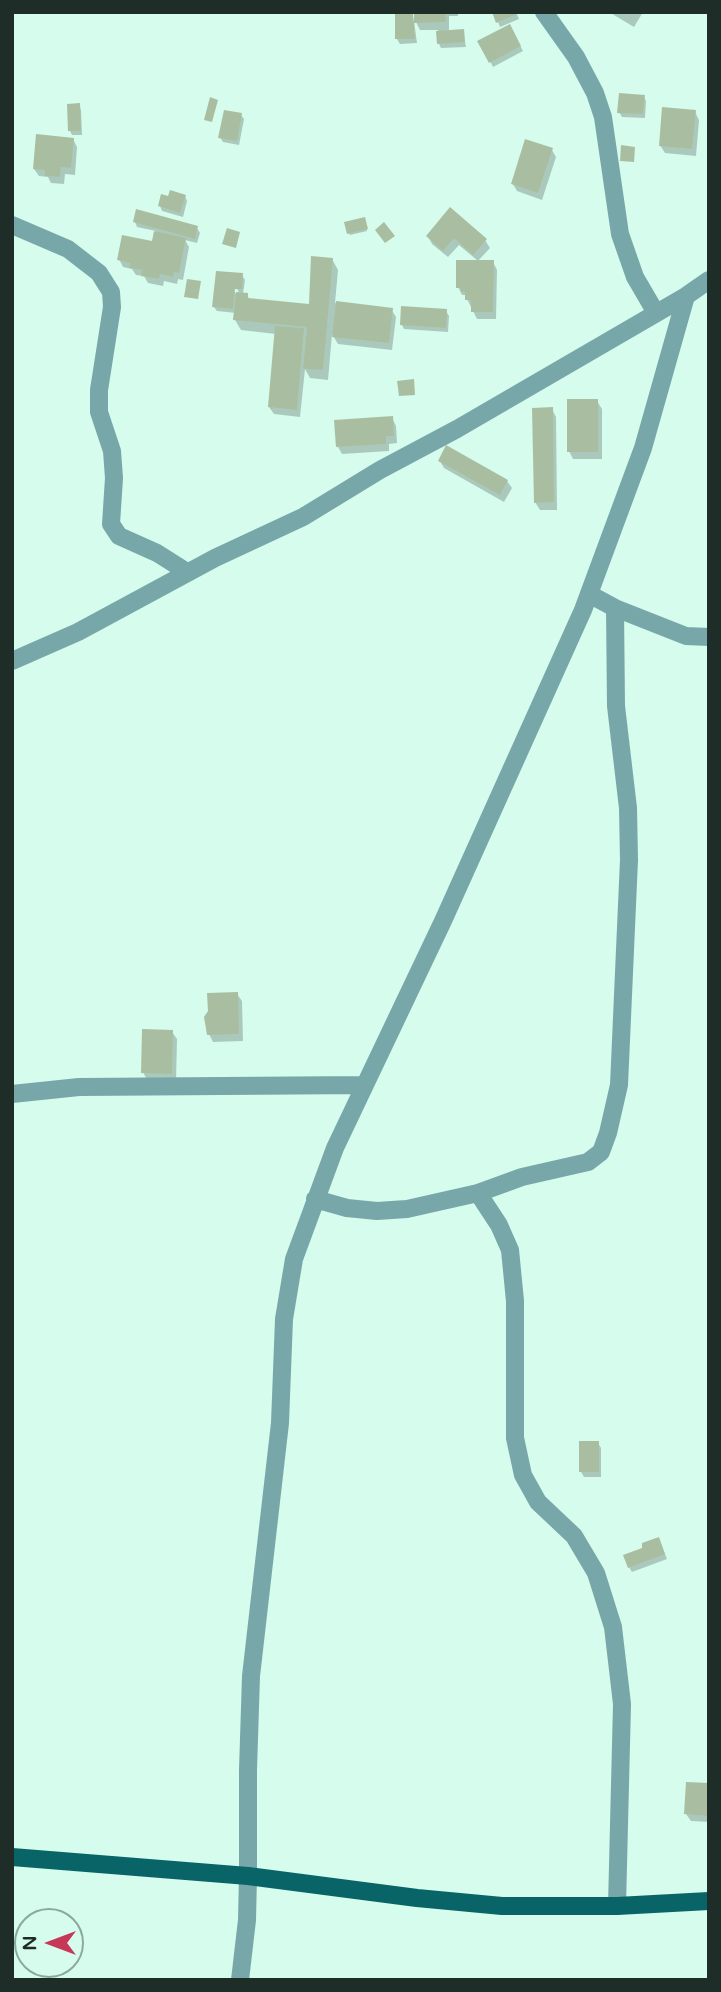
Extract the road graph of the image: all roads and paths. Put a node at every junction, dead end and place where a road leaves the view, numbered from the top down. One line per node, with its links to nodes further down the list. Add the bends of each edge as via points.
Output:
1 (544, 12): 5 (street, via 595,93 603,117 620,234 635,277)
2 (12, 225): 6 (street, via 68,249 99,273 111,292 99,412 112,451 111,524 119,536)
3 (709, 280): 4 (street)
4 (687, 296): 5 (street); 7 (street, via 643,448)
5 (656, 313): 6 (street, via 325,505)
6 (187, 572): 10 (street, via 78,632)
7 (589, 594): 8 (street); 11 (street)
8 (615, 608): 9 (street, via 687,636); 13 (street, via 616,706 629,860 619,1085 608,1133 601,1153 588,1162)
9 (709, 638)
10 (12, 661)
11 (365, 1085): 12 (street, via 79,1087); 14 (street)
12 (12, 1094)
13 (478, 1193): 14 (street, via 377,1211); 18 (street, via 510,1250 515,1438 523,1475 538,1502 580,1545 596,1573 613,1627 622,1704)
14 (315, 1199): 16 (street, via 294,1259 284,1319 280,1423 251,1676)
15 (12, 1857): 16 (main road)
16 (248, 1876): 18 (main road, via 502,1906); 19 (street)
17 (709, 1901): 18 (main road)
18 (617, 1906)
19 (240, 1980)

